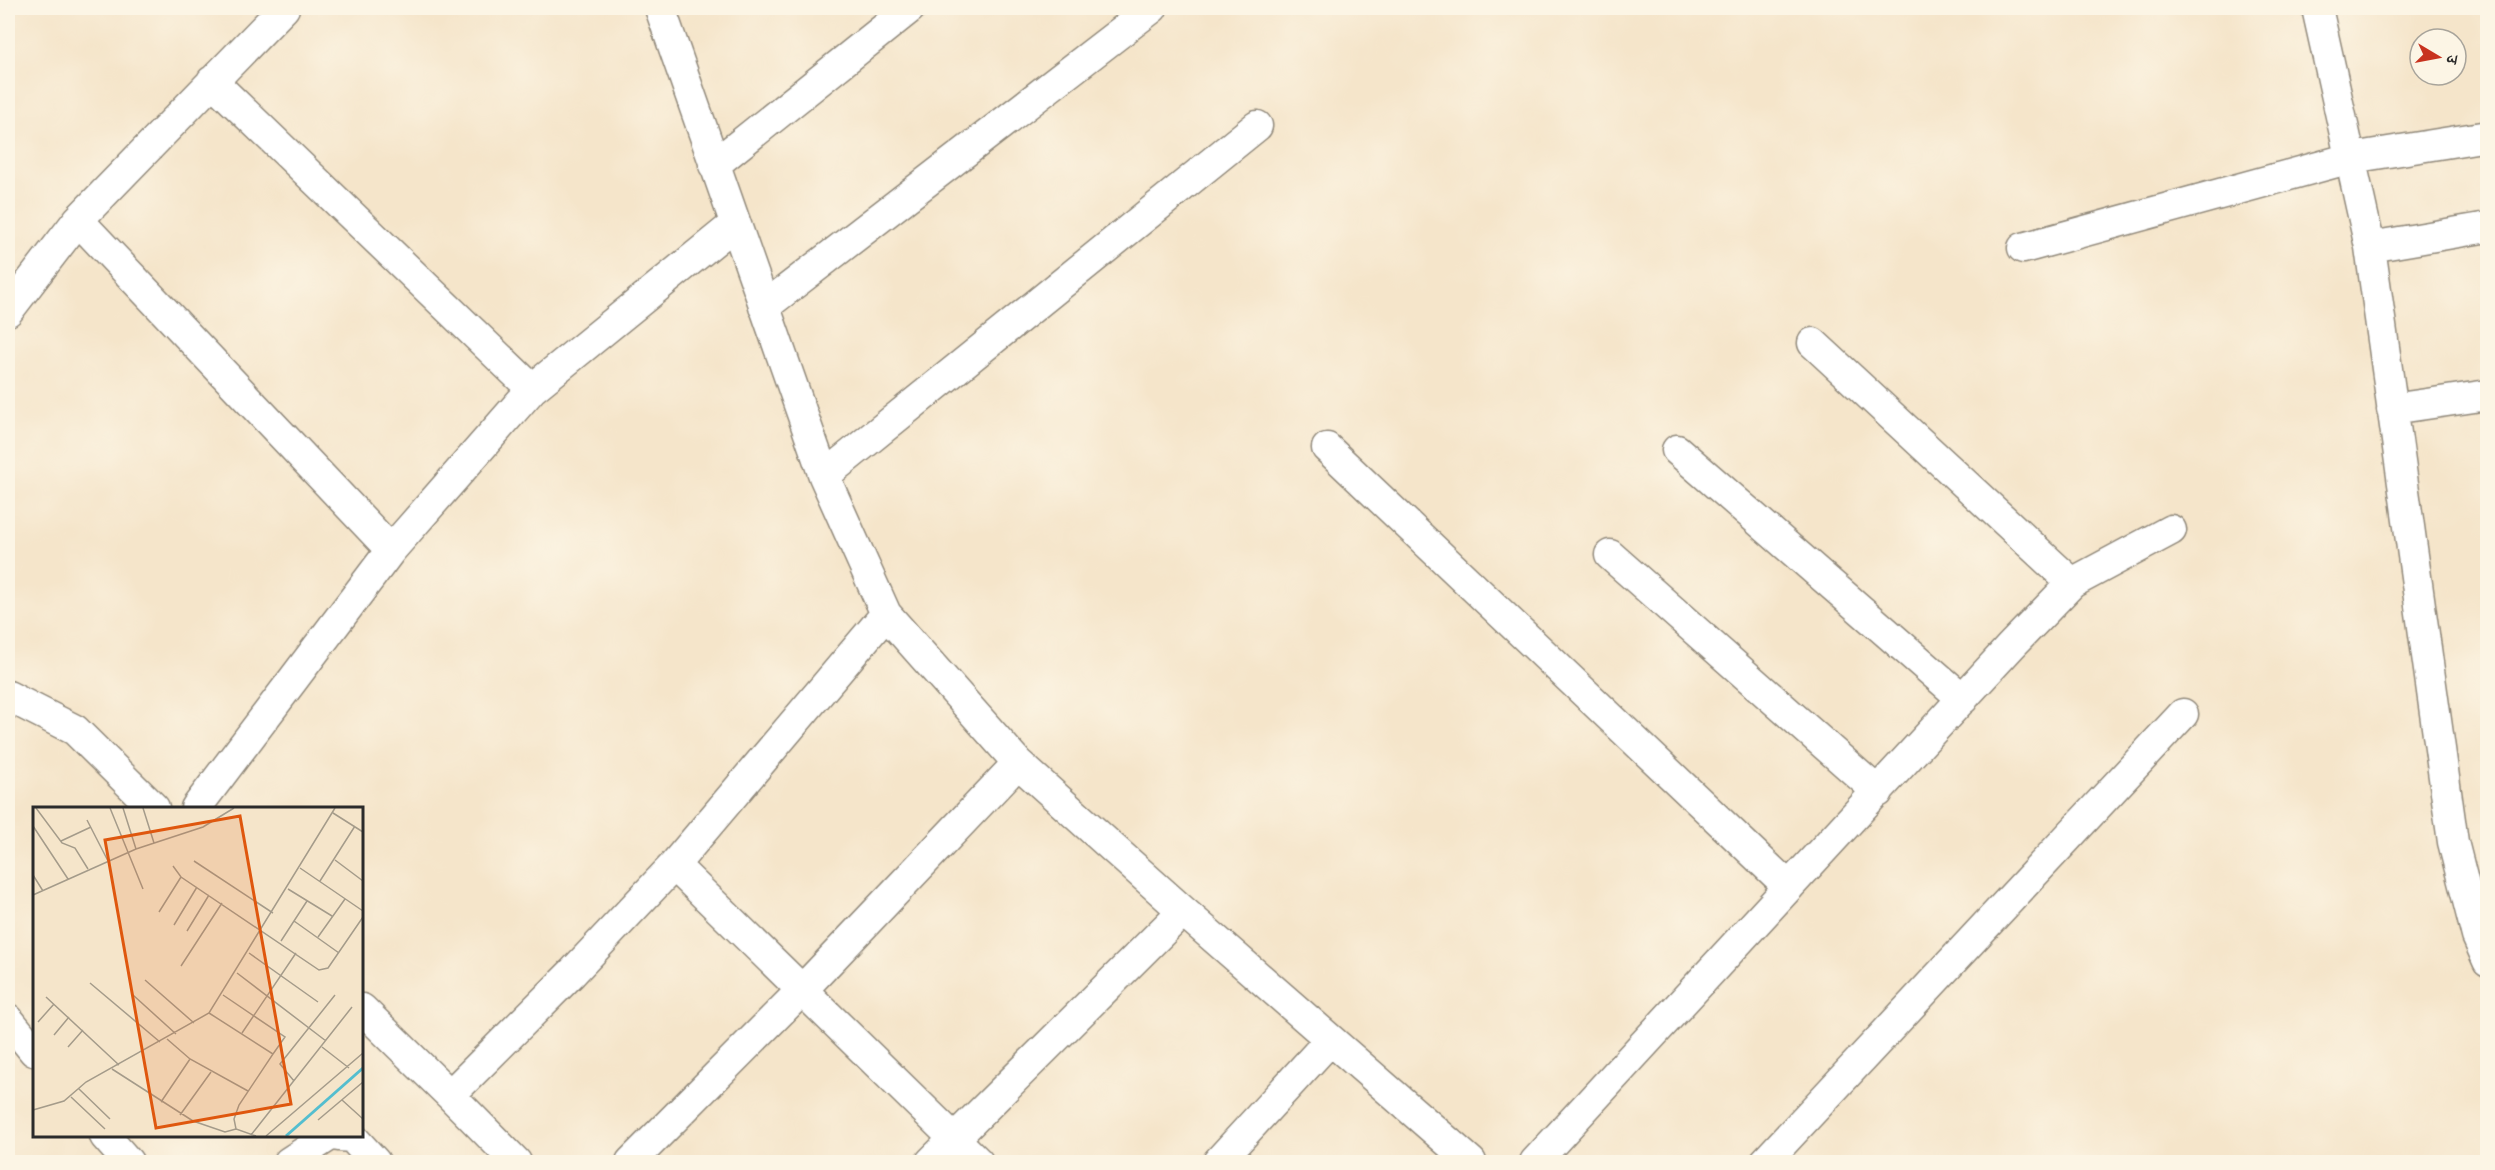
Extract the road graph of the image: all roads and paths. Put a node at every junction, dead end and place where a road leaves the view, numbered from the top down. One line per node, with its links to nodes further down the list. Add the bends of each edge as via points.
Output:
1 (284, 8): 6 (street)
2 (660, 8): 10 (street)
3 (910, 8): 10 (street)
4 (1152, 8): 16 (street)
5 (2317, 8): 9 (street)
6 (212, 81): 11 (street); 19 (street)
7 (1257, 126): 24 (street)
8 (2487, 136): 9 (street)
9 (2351, 158): 14 (street); 15 (street)
10 (714, 165): 12 (street)
11 (78, 220): 17 (street); 26 (street)
12 (735, 224): 16 (street); 19 (street)
13 (2487, 227): 14 (street)
14 (2370, 247): 21 (street)
15 (2023, 248)
16 (764, 307): 24 (street)
17 (8, 311)
18 (1813, 343): 28 (street)
19 (532, 389): 26 (street)
20 (2487, 395): 21 (street)
21 (2392, 409): 40 (street, via 2453,842)
22 (1327, 448): 38 (street)
23 (1677, 450): 31 (street)
24 (824, 476): 29 (street)
25 (2171, 530): 28 (street)
26 (391, 550): 36 (street)
27 (1610, 555): 34 (street)
28 (2072, 583): 31 (street)
29 (886, 614): 33 (street); 37 (street)
30 (8, 696): 35 (street, via 75,730)
31 (1963, 699): 34 (street)
32 (2183, 714): 61 (street)
33 (1018, 763): 39 (street); 41 (street)
34 (1878, 792): 38 (street)
35 (153, 807)
36 (197, 807)
37 (674, 865): 41 (street); 46 (street)
38 (1789, 887): 60 (street)
39 (1183, 911): 44 (street); 50 (street)
40 (2487, 960)
41 (803, 989): 50 (street); 55 (street)
42 (363, 1010): 46 (street)
43 (8, 1019): 45 (street)
44 (1330, 1040): 58 (street); 59 (street)
45 (33, 1050)
46 (450, 1095): 54 (street)
47 (106, 1137): 51 (street)
48 (327, 1137): 52 (street)
49 (352, 1137): 53 (street)
50 (955, 1140): 56 (street); 57 (street)
51 (128, 1162)
52 (289, 1162)
53 (375, 1162)
54 (516, 1162)
55 (631, 1162)
56 (932, 1162)
57 (978, 1162)
58 (1218, 1162)
59 (1471, 1162)
60 (1535, 1162)
61 (1765, 1162)

